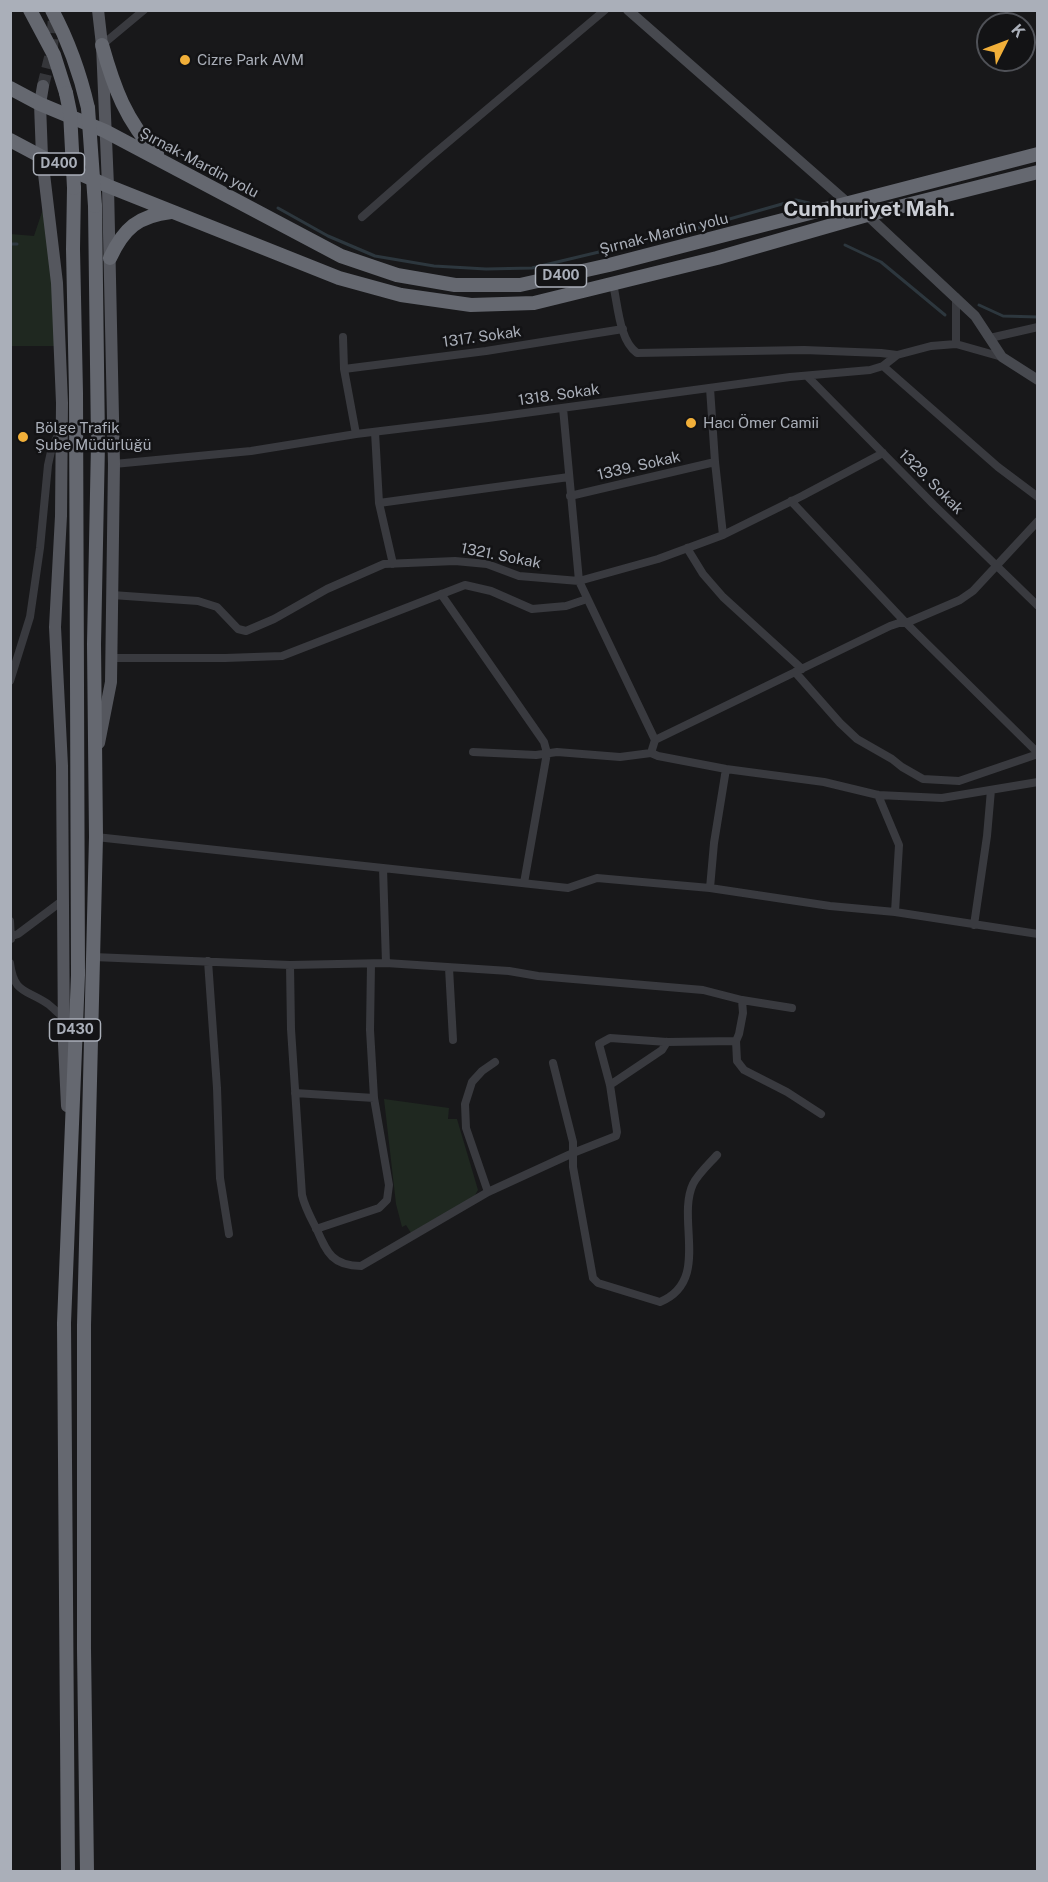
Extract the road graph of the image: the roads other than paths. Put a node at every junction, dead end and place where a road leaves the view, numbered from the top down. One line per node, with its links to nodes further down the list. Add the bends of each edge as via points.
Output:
1 (30, 10): 103 (highway, D430, bridge, via 54,55 66,93 74,188 78,975)
2 (52, 10): 68 (highway, D430, bridge, via 70,48 88,108 94,206 98,443)
3 (98, 10): 7 (main road)
4 (144, 10): 7 (street)
5 (605, 10): 21 (street)
6 (628, 10): 18 (street)
7 (102, 45): 11 (main road); 15 (highway, via 125,111 144,141)
8 (43, 86): 10 (main road)
9 (10, 88): 10 (highway, Şırnak-Mardin yolu / D400)
10 (40, 104): 11 (highway, Şırnak-Mardin yolu / D400); 14 (main road)
11 (105, 131): 15 (highway, Şırnak-Mardin yolu / D400); 17 (main road)
12 (10, 140): 14 (highway, D400)
13 (1038, 154): 18 (highway, Şırnak-Mardin yolu / D400)
14 (42, 157): 17 (highway, D400); 38 (main road, via 57,283)
15 (164, 162): 18 (highway, Şırnak-Mardin yolu / D400, via 341,256 397,275 455,285 520,285)
16 (1038, 172): 20 (highway, D400)
17 (108, 186): 19 (highway, D400); 22 (main road)
18 (849, 204)
19 (171, 212): 22 (highway, via 155,214 131,227); 23 (highway, D400, via 339,278 401,295 471,305 534,303)
20 (867, 215): 23 (highway, D400); 24 (street)
21 (362, 217)
22 (110, 258): 43 (main road)
23 (613, 284): 26 (street)
24 (956, 297): 28 (street); 29 (street)
25 (1038, 327): 28 (street)
26 (623, 329): 30 (street, via 630,348 637,354 804,350); 33 (street, 1317. Sokak)
27 (343, 337): 33 (street)
28 (990, 338): 31 (street)
29 (956, 344): 30 (street, 1318. Sokak); 31 (street, 1318. Sokak)
30 (897, 355): 32 (street, 1318. Sokak)
31 (1002, 357): 35 (street)
32 (883, 366): 34 (street, 1318. Sokak); 46 (street)
33 (344, 369): 40 (street)
34 (807, 376): 36 (street, 1318. Sokak); 41 (street, 1329. Sokak)
35 (1038, 380)
36 (710, 388): 37 (street, 1318. Sokak); 42 (street)
37 (563, 408): 39 (street, 1318. Sokak); 44 (street)
38 (62, 428): 62 (street, via 48,465 30,617); 77 (main road, via 55,627)
39 (375, 432): 40 (street, 1318. Sokak); 48 (street)
40 (356, 434): 43 (street, 1318. Sokak, via 251,451)
41 (883, 453): 47 (street, 1321. Sokak); 53 (street, 1329. Sokak)
42 (715, 462): 45 (street, 1339. Sokak); 50 (street)
43 (114, 464): 56 (main road)
44 (569, 477): 45 (street); 48 (street)
45 (570, 496): 54 (street)
46 (1038, 497)
47 (790, 501): 50 (street, 1321. Sokak); 59 (street)
48 (379, 503): 52 (street)
49 (1038, 521): 53 (street)
50 (723, 535): 51 (street, 1321. Sokak)
51 (687, 548): 54 (street, 1321. Sokak); 61 (street, via 723,597)
52 (393, 564): 54 (street, 1321. Sokak, via 455,561 487,564 519,576); 56 (street, 1321. Sokak, via 384,564 327,589 246,631 238,629 217,608 198,601)
53 (997, 566): 58 (street, 1329. Sokak); 59 (street, via 960,600)
54 (579, 581): 57 (street)
55 (441, 594): 57 (street, via 465,585 474,586 532,609 566,606); 60 (street, via 282,656); 65 (street, via 544,742)
56 (112, 596): 60 (main road)
57 (587, 599): 63 (street)
58 (1038, 606)
59 (906, 623): 61 (street, via 890,626); 67 (street)
60 (111, 658): 68 (main road, via 111,682)
61 (799, 670): 63 (street); 67 (street, via 857,739 923,779 959,781)
62 (10, 681)
63 (654, 740): 66 (street)
64 (474, 752): 65 (street)
65 (547, 753): 66 (street, via 620,757); 75 (street)
66 (651, 753): 69 (street)
67 (1038, 754)
68 (96, 759): 73 (highway, D430)
69 (726, 770): 72 (street, via 824,782); 76 (street)
70 (1038, 782): 71 (street)
71 (991, 790): 72 (street, via 942,798); 80 (street)
72 (878, 795): 78 (street, via 899,845)
73 (96, 837): 74 (street); 83 (highway, D430)
74 (383, 868): 75 (street); 86 (street)
75 (524, 883): 76 (street, via 568,888 597,878)
76 (710, 888): 78 (street)
77 (63, 901): 82 (street); 92 (main road)
78 (895, 912): 80 (street)
79 (10, 921): 82 (street)
80 (974, 925): 81 (street)
81 (1038, 934)
82 (11, 938)
83 (93, 957): 84 (street); 109 (highway, D430, via 84,1325)
84 (208, 961): 88 (street); 107 (street, via 220,1178)
85 (10, 963): 92 (street, via 12,976 22,991)
86 (386, 963): 87 (street); 89 (street)
87 (371, 964): 88 (street); 100 (street)
88 (290, 965): 99 (street)
89 (449, 968): 90 (street, via 703,990); 93 (street)
90 (742, 1000): 91 (street); 94 (street)
91 (792, 1008)
92 (63, 1017): 103 (main road)
93 (453, 1040)
94 (736, 1041): 95 (street); 101 (street, via 737,1061 744,1070)
95 (667, 1042): 98 (street, via 662,1050); 98 (street, via 610,1038 599,1044)
96 (495, 1062): 105 (street, via 472,1082 465,1104 466,1128)
97 (553, 1063): 102 (street)
98 (610, 1085): 102 (street, via 616,1136)
99 (295, 1093): 100 (street); 106 (street, via 302,1195)
100 (374, 1098): 106 (street, via 389,1185 387,1200 380,1208)
101 (821, 1114)
102 (573, 1153): 104 (street, via 593,1278 598,1283 660,1302 675,1293 685,1280 693,1184); 105 (street)
103 (70, 1155): 108 (highway, D430, via 64,1323)
104 (717, 1155)
105 (488, 1192): 106 (street, via 361,1266 336,1261 323,1246)
106 (316, 1229)
107 (229, 1234)
108 (68, 1872)
109 (87, 1872)

